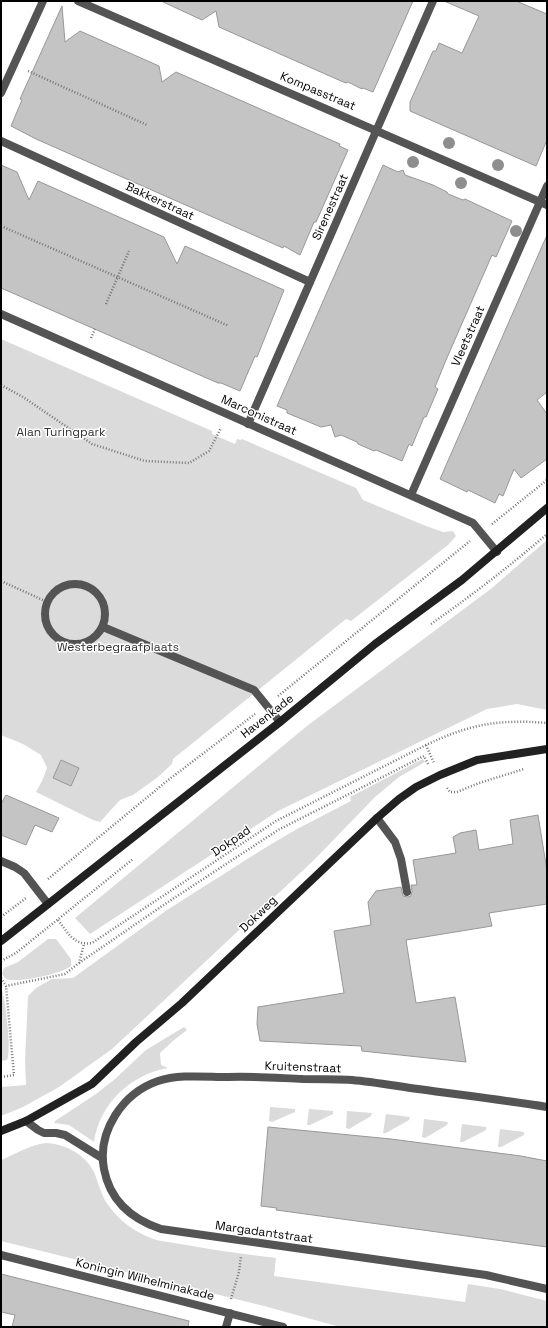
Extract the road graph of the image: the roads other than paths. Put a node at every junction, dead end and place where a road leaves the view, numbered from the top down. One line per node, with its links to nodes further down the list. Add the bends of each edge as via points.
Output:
1 (43, 1): 4 (street)
2 (78, 1): 5 (street, Kompasstraat)
3 (433, 1): 5 (street, Sirenestraat)
4 (1, 93)
5 (377, 130): 8 (street, Kompasstraat); 9 (street, Sirenestraat)
6 (1, 141): 9 (street, Bakkerstraat)
7 (547, 186): 8 (street, Vleetstraat)
8 (544, 203): 12 (street, Vleetstraat)
9 (310, 282): 11 (street, Sirenestraat)
10 (1, 314): 11 (street, Marconistraat)
11 (248, 424): 12 (street, Marconistraat)
12 (411, 495): 14 (street, Marconistraat, via 473,523)
13 (547, 508): 14 (street, Havenkade)
14 (497, 552): 16 (street, Havenkade, via 375,644)
15 (103, 627): 15 (street, via 105,612 102,600 94,590 83,584 70,583 59,588 47,602 45,621 50,632 60,640 70,644 91,640); 16 (street, via 254,690)
16 (280, 722): 21 (street, Havenkade)
17 (547, 749): 18 (street, Dokweg, via 478,760 437,776 416,787)
18 (377, 818): 20 (street, via 395,842); 24 (street, Dokweg, via 188,998 92,1084)
19 (1, 861): 21 (street, via 24,873)
20 (407, 892)
21 (48, 904): 22 (street, Havenkade)
22 (1, 941)
23 (547, 1107): 26 (street, Kruitenstraat, via 352,1080 242,1076 177,1077 159,1081 127,1100 110,1126)
24 (26, 1121): 25 (street, Dokweg); 26 (street, via 44,1133 65,1135)
25 (1, 1132)
26 (102, 1158): 28 (street, Margadantstraat, via 105,1175 122,1207 146,1224 161,1229 486,1275)
27 (1, 1255): 29 (street, Koningin Wilhelminakade)
28 (547, 1289)
29 (230, 1313): 30 (street); 31 (street, Koningin Wilhelminakade)
30 (226, 1327)
31 (284, 1327)

